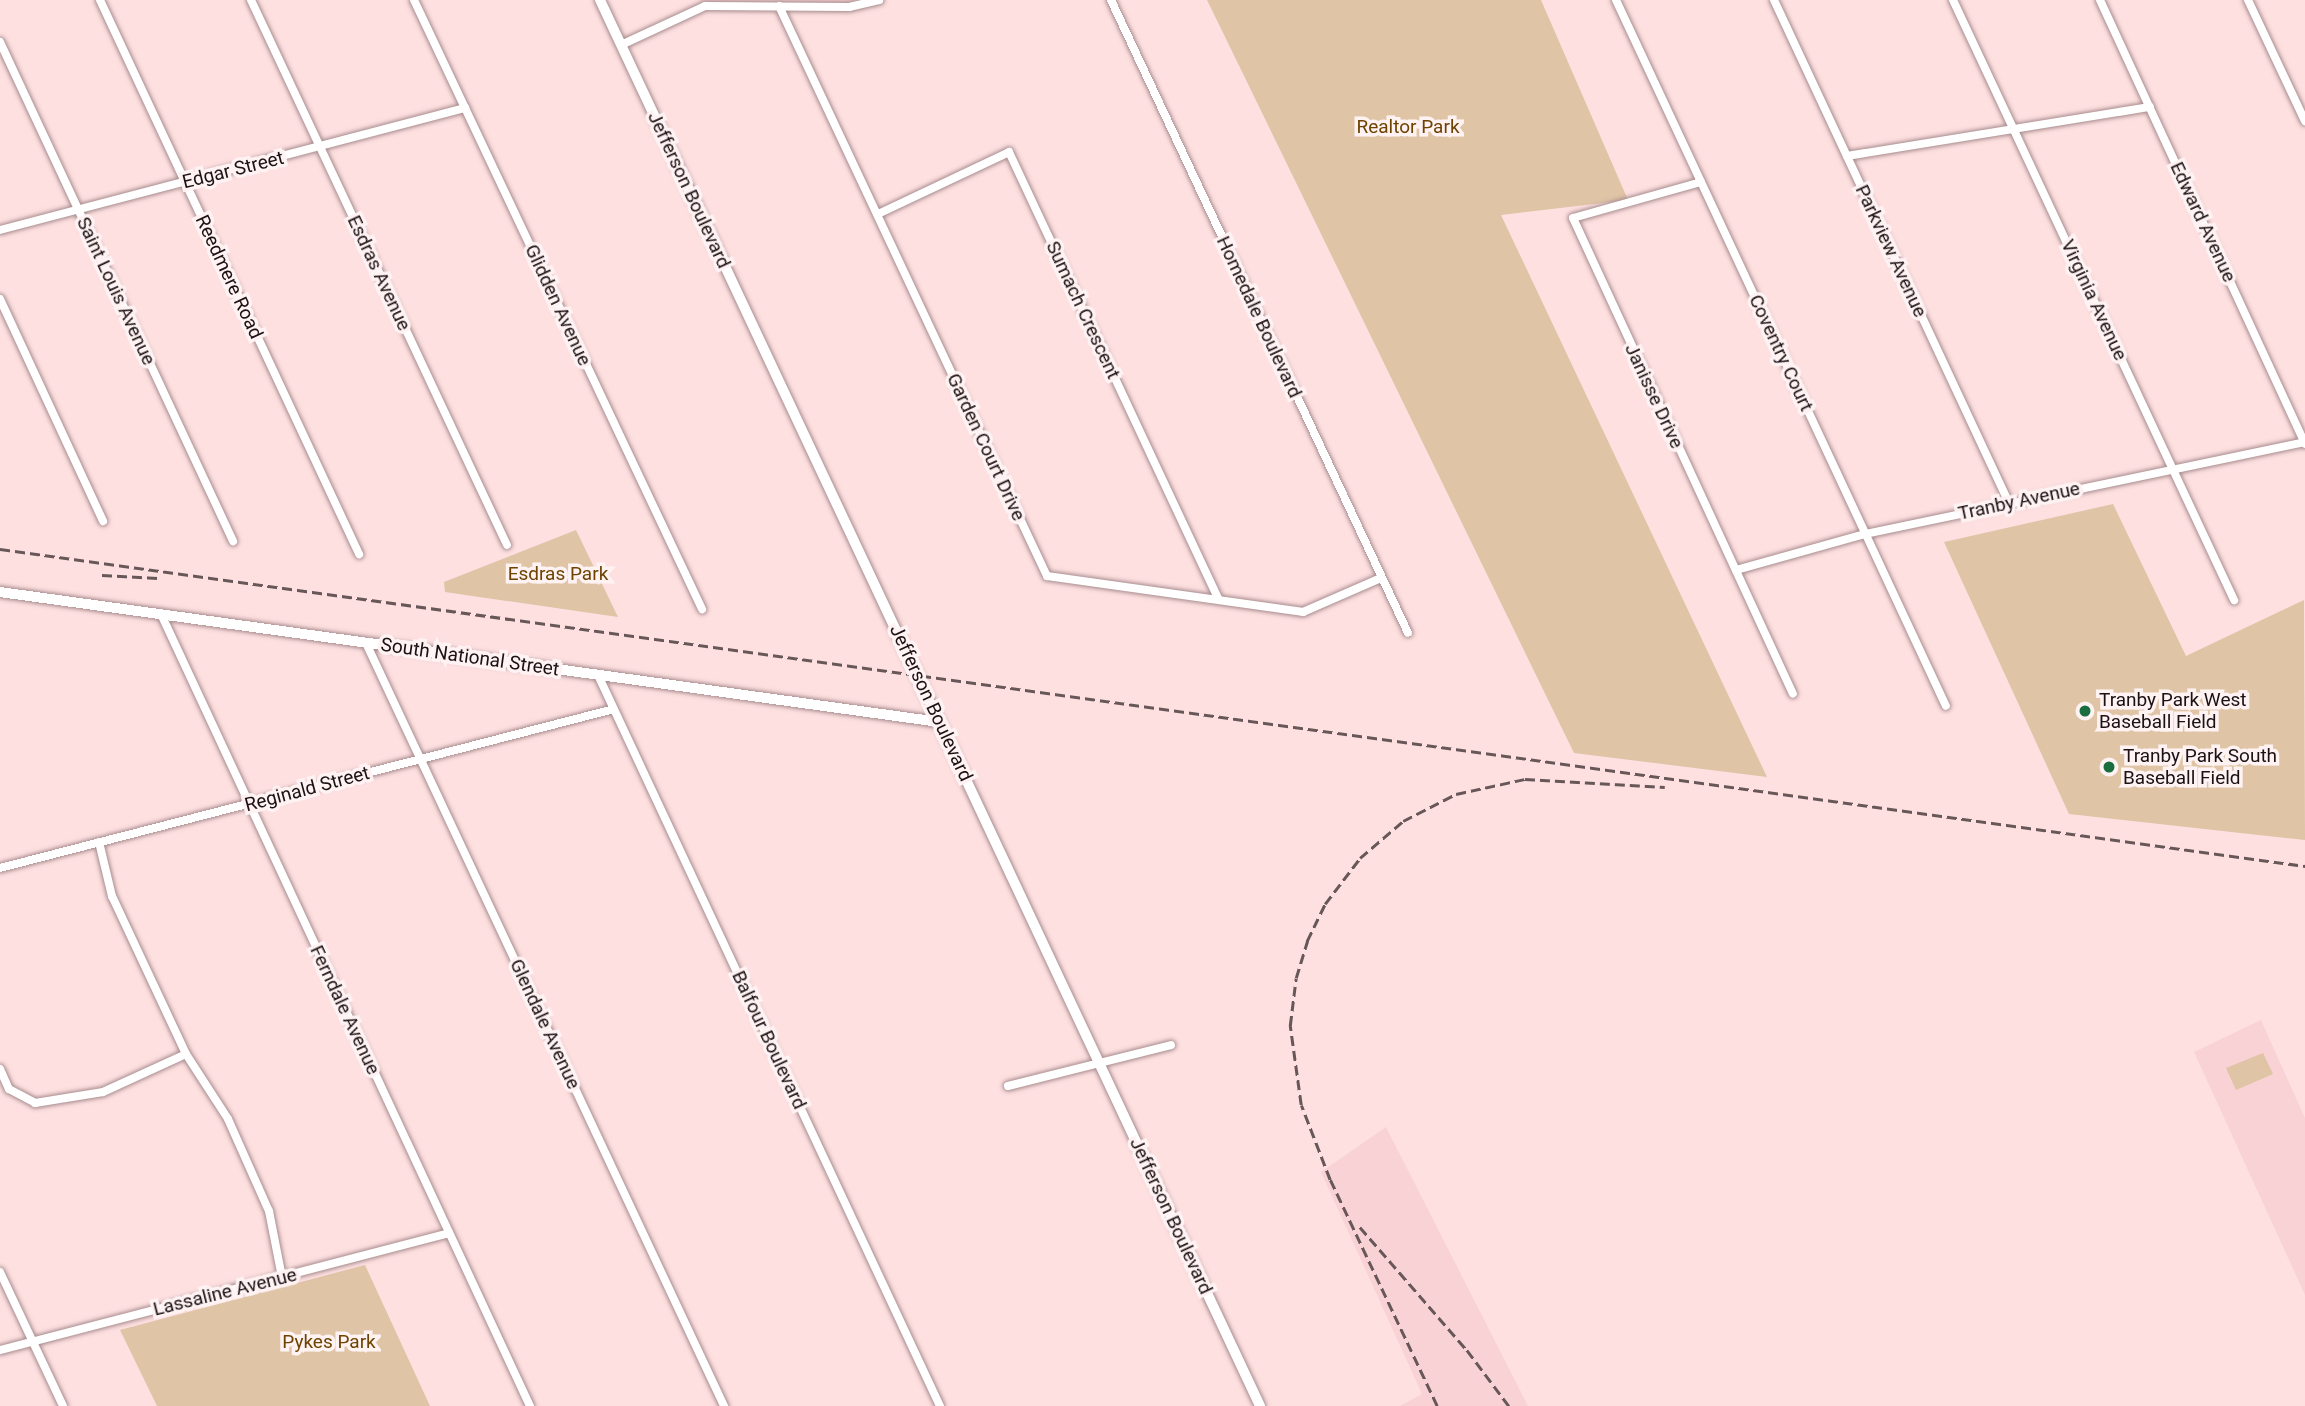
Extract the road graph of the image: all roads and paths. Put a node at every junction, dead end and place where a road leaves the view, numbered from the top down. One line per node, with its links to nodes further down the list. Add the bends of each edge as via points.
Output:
1 (100, 0): 22 (street, Reedmere Road)
2 (251, 0): 20 (street, Esdras Avenue)
3 (414, 0): 17 (street, Glidden Avenue)
4 (600, 0): 15 (street, Jefferson Boulevard)
5 (879, 0): 12 (street)
6 (1111, 0): 37 (street, Homedale Boulevard)
7 (1616, 0): 23 (street, Coventry Court)
8 (1774, 0): 21 (street, Parkview Avenue)
9 (1953, 0): 19 (street, Virginia Avenue)
10 (2099, 0): 16 (street, Edward Avenue)
11 (2248, 0): 18 (street)
12 (864, 2): 13 (street)
13 (779, 6): 15 (street, via 705,6); 25 (street, Garden Court Drive)
14 (0, 42): 24 (street, Saint Louis Avenue)
15 (621, 44): 49 (street, Jefferson Boulevard)
16 (2150, 107): 19 (street); 28 (street, Edward Avenue)
17 (465, 108): 20 (street, Edgar Street); 41 (street, Glidden Avenue)
18 (2305, 121)
19 (2013, 128): 21 (street); 29 (street, Virginia Avenue)
20 (320, 147): 22 (street, Edgar Street); 34 (street, Esdras Avenue)
21 (1847, 156): 30 (street, Parkview Avenue)
22 (184, 181): 24 (street, Edgar Street); 35 (street, Reedmere Road)
23 (1701, 182): 32 (street, Coventry Court); 36 (street, Janisse Drive, via 1573,218)
24 (78, 210): 26 (street, Edgar Street); 33 (street, Saint Louis Avenue)
25 (878, 214): 39 (street, Garden Court Drive, via 1047,576); 39 (street, Sumach Crescent, via 1009,152)
26 (0, 230)
27 (0, 299): 31 (street)
28 (2305, 443): 29 (street, Tranby Avenue)
29 (2174, 470): 30 (street, Tranby Avenue); 40 (street, Virginia Avenue)
30 (2009, 503): 32 (street, Tranby Avenue)
31 (103, 522)
32 (1865, 534): 36 (street, Tranby Avenue); 47 (street, Coventry Court)
33 (233, 541)
34 (507, 545)
35 (359, 554)
36 (1736, 570): 46 (street, Janisse Drive)
37 (1381, 578): 39 (street, Garden Court Drive, via 1303,612); 43 (street, Homedale Boulevard)
38 (0, 592): 42 (street, South National Street)
39 (1218, 598)
40 (2234, 600)
41 (702, 609)
42 (160, 614): 44 (street, South National Street); 51 (street, Ferndale Avenue)
43 (1408, 633)
44 (366, 643): 45 (street, South National Street); 50 (street, Glendale Avenue)
45 (598, 675): 48 (street, Balfour Boulevard); 49 (street, South National Street)
46 (1793, 694)
47 (1946, 706)
48 (614, 709): 50 (street, Reginald Street); 67 (street, Balfour Boulevard)
49 (939, 722): 56 (street, Jefferson Boulevard)
50 (421, 759): 51 (street, Reginald Street); 66 (street, Glendale Avenue)
51 (249, 804): 52 (street, Reginald Street); 59 (street, Ferndale Avenue)
52 (99, 842): 53 (street, Reginald Street); 55 (street, via 112,896)
53 (0, 868)
54 (1171, 1045): 56 (street)
55 (186, 1054): 57 (street, via 103,1092 35,1103 9,1089); 61 (street, via 228,1119 270,1211)
56 (1100, 1063): 58 (street); 68 (street, Jefferson Boulevard)
57 (0, 1069)
58 (1008, 1086)
59 (449, 1233): 61 (street, Lassaline Avenue); 65 (street, Ferndale Avenue)
60 (0, 1272): 62 (street)
61 (282, 1277): 62 (street, Lassaline Avenue)
62 (33, 1341): 63 (street, Lassaline Avenue); 64 (street)
63 (0, 1350)
64 (63, 1406)
65 (530, 1406)
66 (724, 1406)
67 (940, 1406)
68 (1260, 1406)

